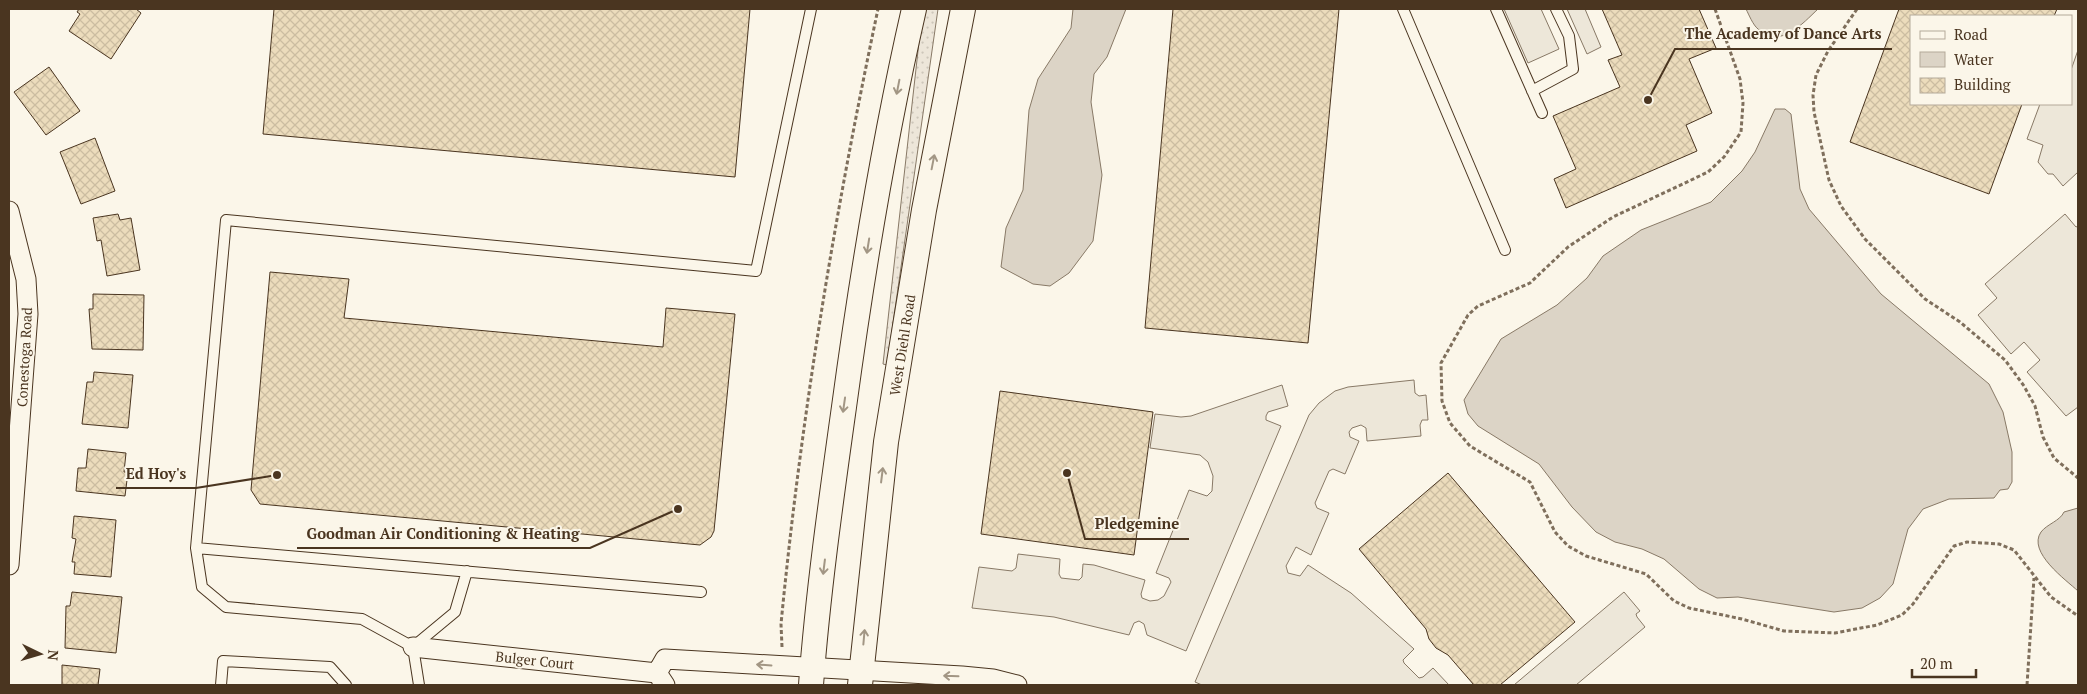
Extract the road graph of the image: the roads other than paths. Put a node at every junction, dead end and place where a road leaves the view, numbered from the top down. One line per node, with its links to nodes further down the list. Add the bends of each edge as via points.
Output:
1 (812, 9): 11 (lane, via 756,271 226,220)
2 (914, 9): 16 (street, one-way to 16, via 870,236 851,357 834,475)
3 (963, 9): 17 (street, West Diehl Road, one-way to 3, via 886,442 924,210)
4 (1403, 9): 10 (lane)
5 (1496, 9): 7 (lane)
6 (1556, 9): 7 (lane, via 1569,36 1573,69)
7 (1532, 91): 8 (lane)
8 (1542, 113)
9 (9, 211): 12 (street, Conestoga Road, via 26,279 28,314)
10 (1505, 250)
11 (196, 548): 13 (lane); 15 (lane, via 202,587 226,607 362,619)
12 (9, 564)
13 (467, 571): 14 (lane); 15 (lane, via 455,612)
14 (701, 592)
15 (413, 647): 18 (street, Bulger Court); 21 (lane)
16 (812, 677): 17 (street, Bulger Court); 18 (street, Bulger Court, one-way to 18, via 665,659)
17 (861, 678): 22 (street, Bulger Court, one-way to 17, via 962,676)
18 (661, 679)
19 (221, 685): 20 (lane, via 223,661 330,667)
20 (346, 685)
21 (419, 685)
22 (1017, 685)

